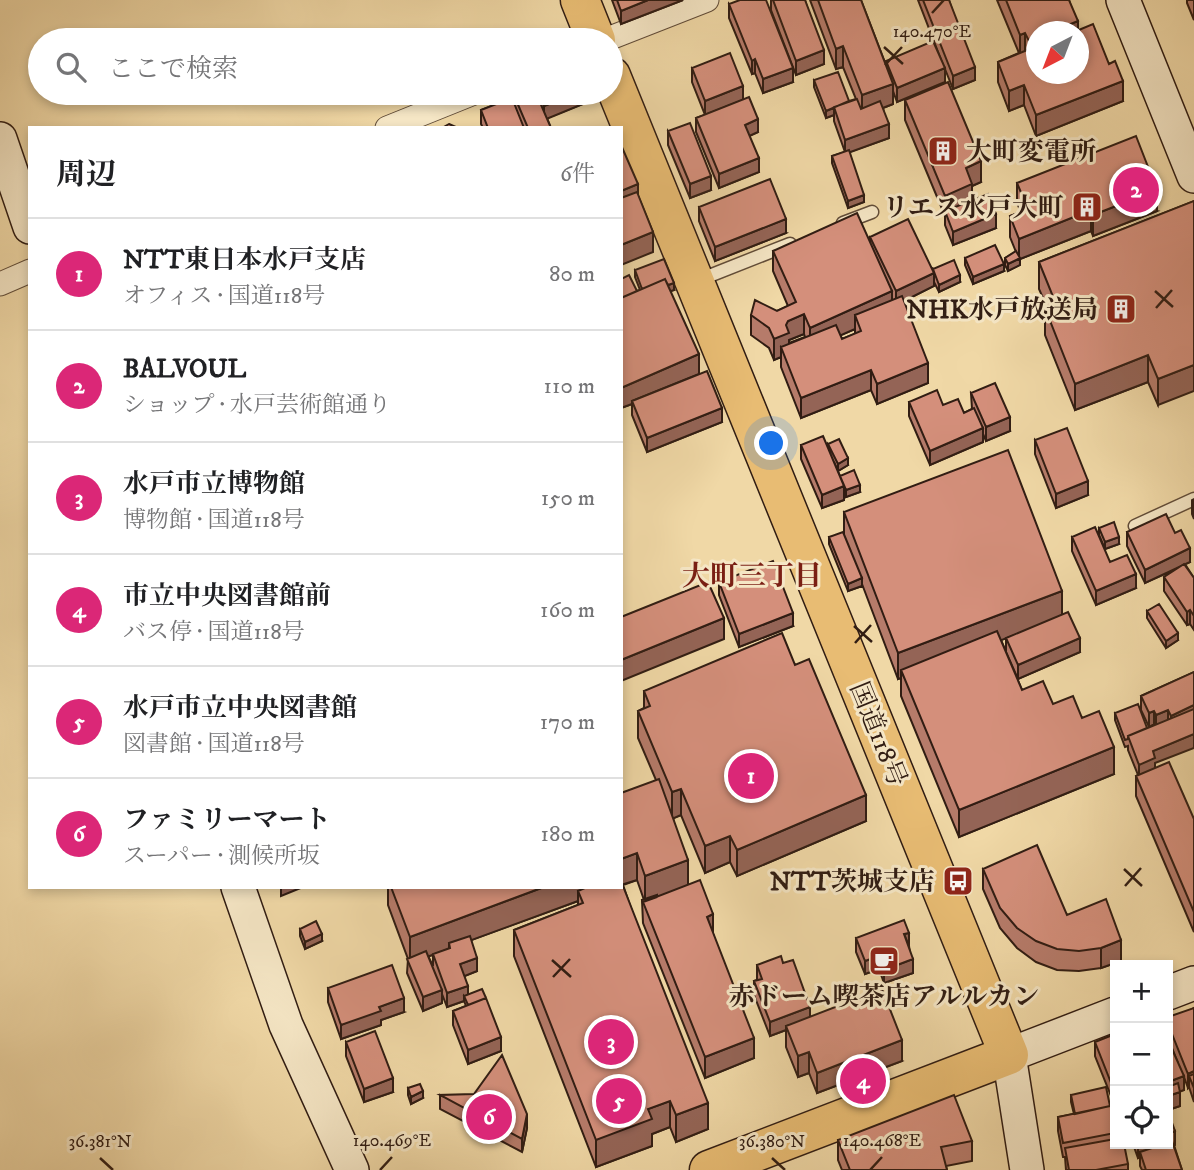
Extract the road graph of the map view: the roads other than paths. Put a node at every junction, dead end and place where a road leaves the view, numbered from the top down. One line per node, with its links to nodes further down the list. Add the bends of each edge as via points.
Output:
1 (580, 0): 4 (highway)
2 (708, 0): 5 (street)
3 (1123, 0): 10 (street)
4 (591, 28)
5 (623, 33)
6 (444, 105): 8 (street)
7 (623, 105): 16 (highway, 国道118号)
8 (392, 126)
9 (2, 150): 12 (street)
10 (1194, 176)
11 (872, 212): 13 (lane)
12 (28, 222)
13 (834, 227)
14 (796, 242): 16 (lane)
15 (28, 272): 17 (street)
16 (695, 281): 24 (highway, 国道118号)
17 (0, 284)
18 (1194, 499): 19 (lane)
19 (1135, 526)
20 (239, 889): 25 (street)
21 (1194, 983): 22 (street)
22 (1173, 991)
23 (1110, 1016): 24 (street)
24 (1009, 1055): 26 (highway); 27 (street)
25 (341, 1166)
26 (709, 1170)
27 (1027, 1170)

